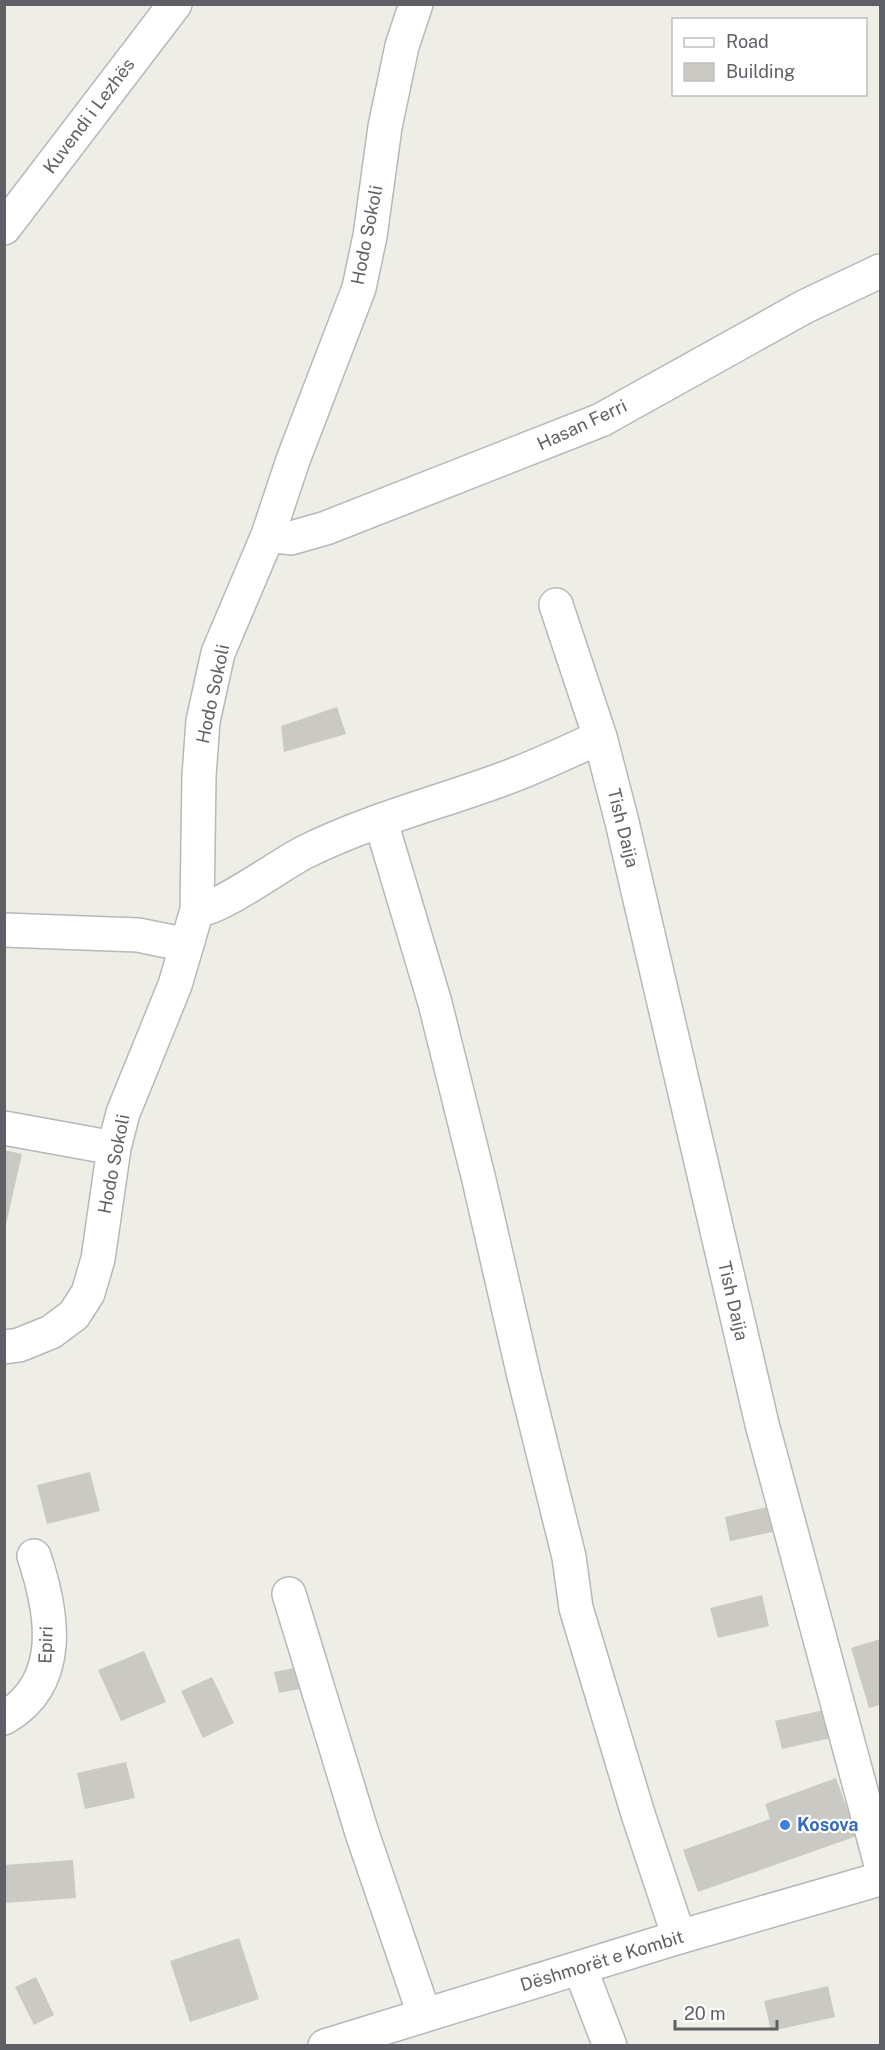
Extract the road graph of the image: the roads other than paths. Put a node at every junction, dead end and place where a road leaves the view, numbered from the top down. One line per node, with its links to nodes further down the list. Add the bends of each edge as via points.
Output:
1 (175, 4): 3 (street, Kuvendi i Lezhës)
2 (416, 4): 5 (street, Hodo Sokoli, via 402,46 385,127 359,288)
3 (4, 228)
4 (880, 271): 5 (street, Hasan Ferri, via 804,307 601,420 326,528 297,537)
5 (268, 535): 9 (street, Hodo Sokoli, via 218,653 203,721)
6 (556, 605): 7 (street, Tish Daija)
7 (600, 737): 8 (street, via 505,779); 18 (street, Tish Daija, via 762,1424)
8 (381, 822): 9 (street, via 308,851 214,907); 20 (street, via 435,1004 477,1169 569,1557 576,1608)
9 (197, 910): 11 (street, Hodo Sokoli)
10 (4, 930): 11 (street, via 138,935)
11 (188, 945): 13 (street, Hodo Sokoli, via 123,1113)
12 (4, 1128): 13 (street)
13 (114, 1148): 14 (street, Hodo Sokoli, via 98,1259 88,1293 74,1315 51,1332 20,1346)
14 (4, 1347)
15 (34, 1556): 17 (street, Epiri, via 50,1637 48,1664 34,1694)
16 (289, 1594): 22 (street, via 362,1833)
17 (4, 1718)
18 (880, 1862)
19 (880, 1880): 20 (street, Dëshmorët e Kombit)
20 (679, 1937): 21 (street, Dëshmorët e Kombit)
21 (580, 1968): 22 (street, Dëshmorët e Kombit); 24 (street)
22 (424, 2014): 23 (street, Dëshmorët e Kombit)
23 (325, 2046)
24 (610, 2046)

